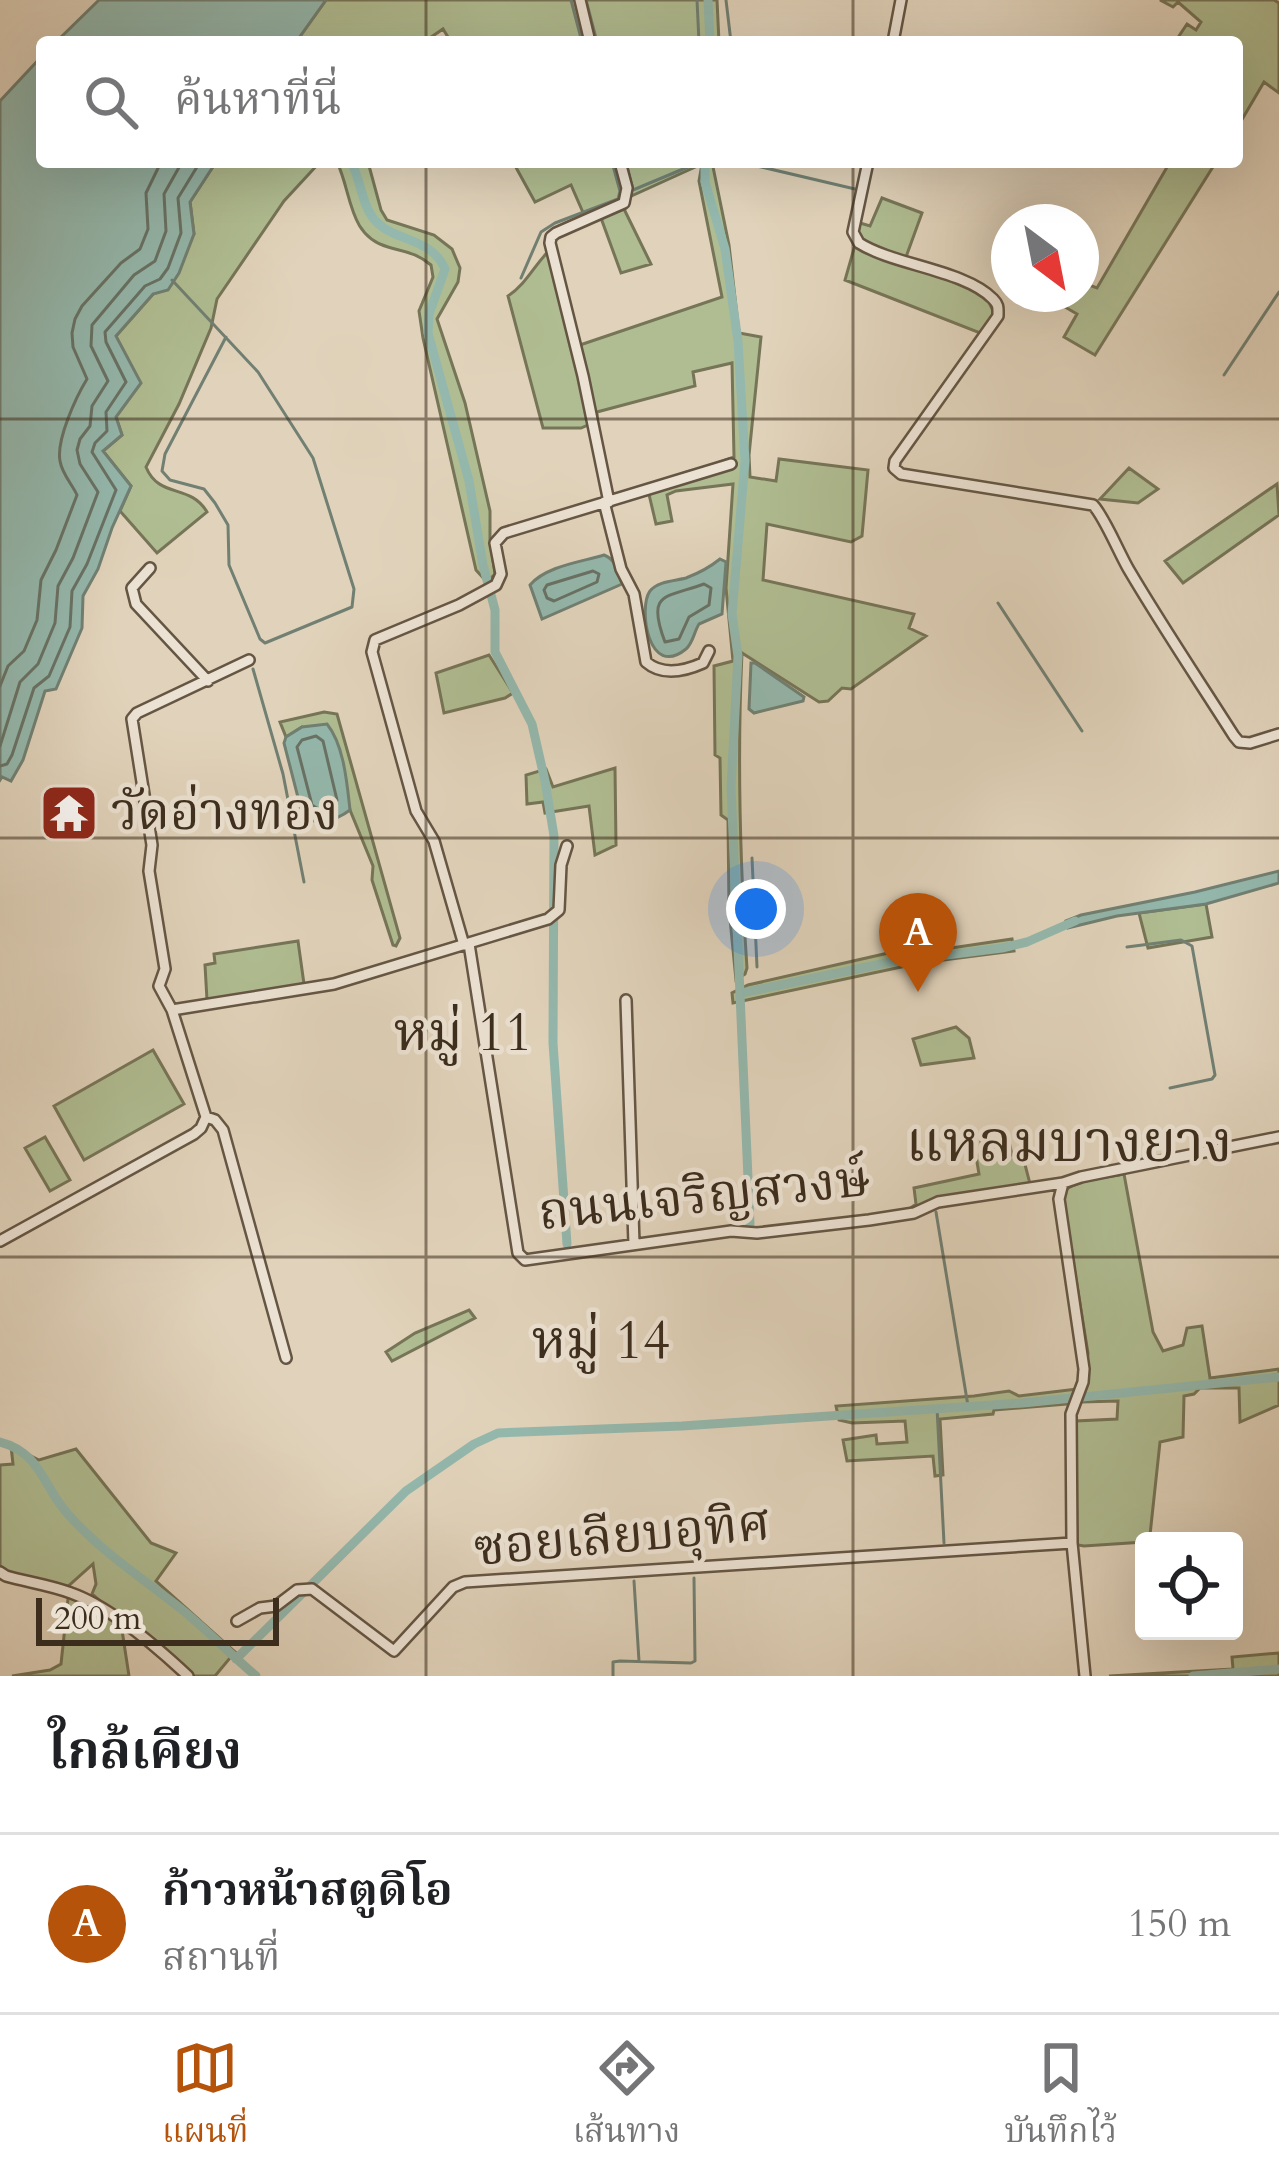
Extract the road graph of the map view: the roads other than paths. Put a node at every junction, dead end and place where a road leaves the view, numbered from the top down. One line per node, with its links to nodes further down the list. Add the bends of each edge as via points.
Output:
1 (580, 0): 3 (street)
2 (901, 0): 4 (street)
3 (589, 36)
4 (894, 36)
5 (622, 168): 8 (street, via 624,203 550,237)
6 (867, 168): 13 (street, via 854,232 859,243 974,286 999,310 894,469 1093,505 1234,736 1250,742)
7 (731, 464): 8 (street)
8 (606, 502): 10 (street, via 646,662 681,669); 15 (street, via 498,537 500,579 490,590 376,640 416,812 434,841)
9 (151, 568): 12 (street, via 132,588 136,604)
10 (709, 652)
11 (249, 660): 12 (street)
12 (208, 681): 17 (street, via 132,719 165,969 159,986)
13 (1279, 734)
14 (567, 846): 15 (street, via 552,917)
15 (466, 944): 17 (street, via 334,984); 22 (street, ถนนเจริญสวงษ์, via 520,1258)
16 (626, 1000): 22 (street)
17 (172, 1010): 18 (street)
18 (206, 1117): 21 (street, via 194,1134); 23 (street, via 223,1130)
19 (1279, 1137): 20 (street, ถนนเจริญสวงษ์)
20 (1063, 1183): 22 (street, ถนนเจริญสวงษ์, via 869,1220); 24 (street, via 1084,1369 1071,1414)
21 (0, 1241)
22 (634, 1244)
23 (286, 1358)
24 (1072, 1543): 26 (street, ซอยเลียบอุทิศ, via 466,1582 394,1652 308,1588); 28 (street)
25 (0, 1572): 27 (street, via 86,1600)
26 (237, 1621)
27 (188, 1676)
28 (1085, 1676)

